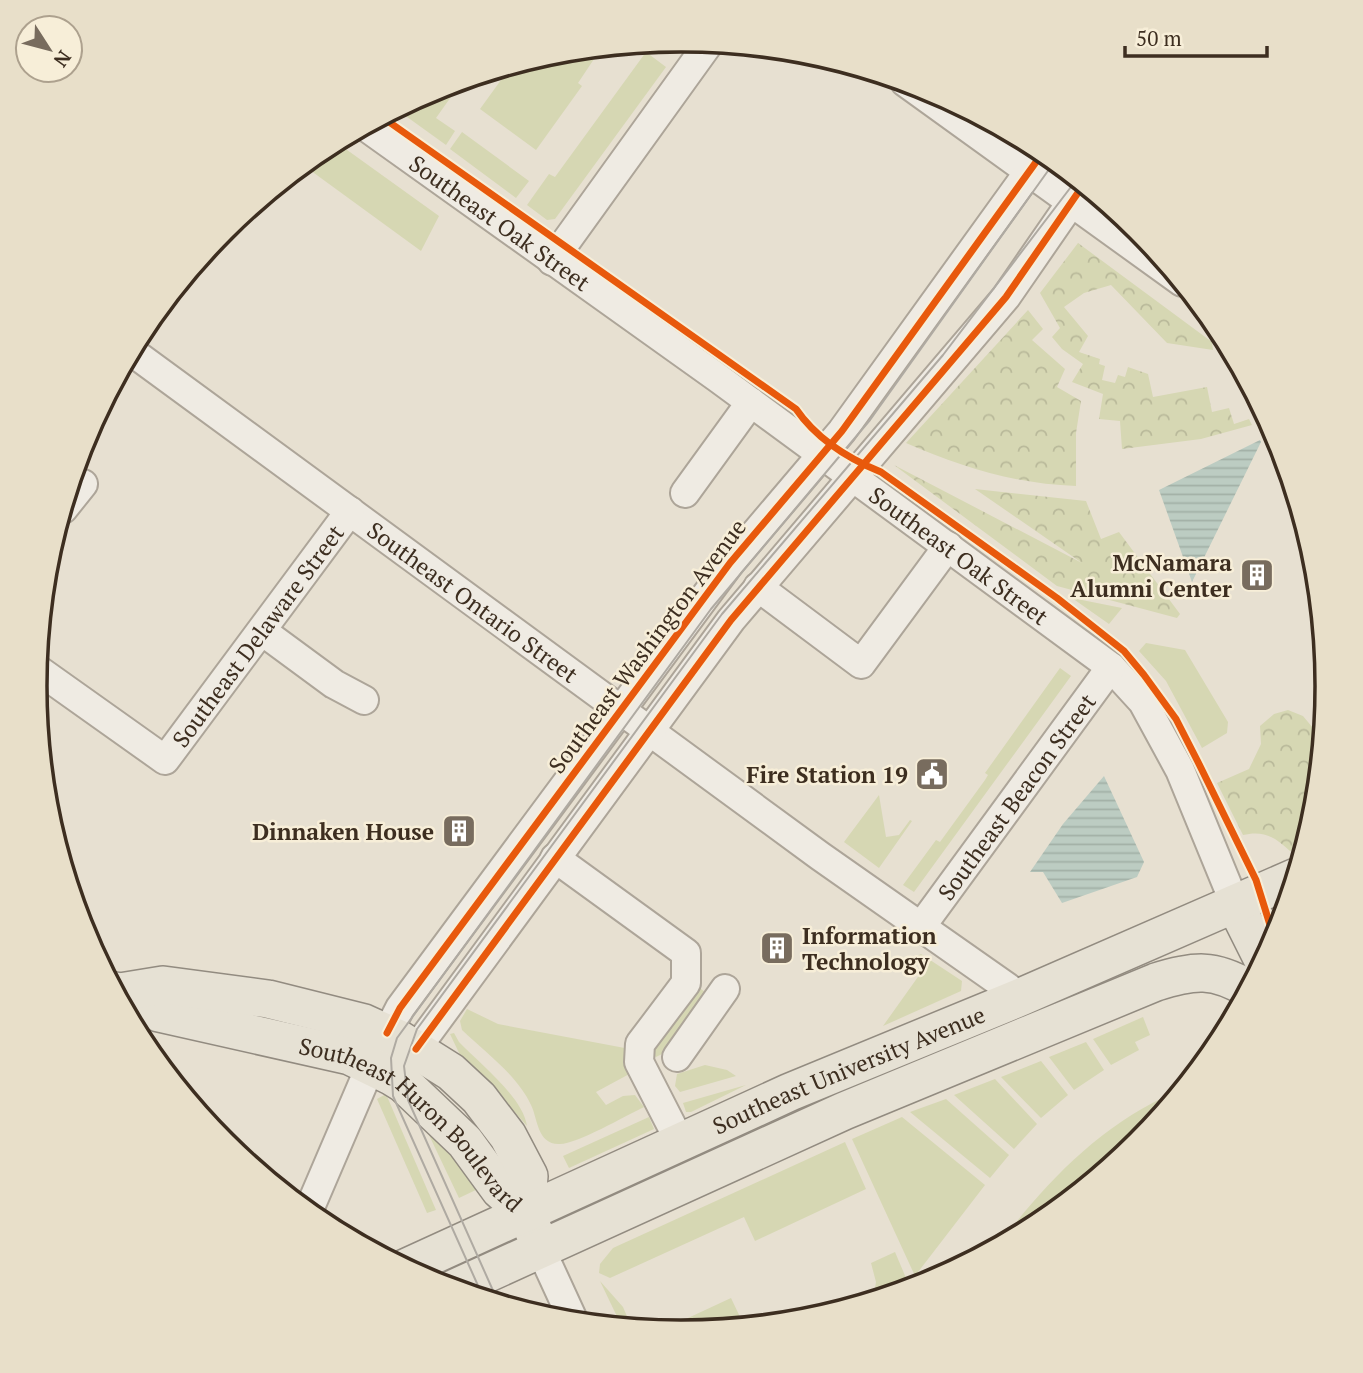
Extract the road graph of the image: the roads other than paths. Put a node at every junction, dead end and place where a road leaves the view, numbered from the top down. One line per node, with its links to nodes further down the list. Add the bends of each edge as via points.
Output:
1 (702, 53): 7 (street)
2 (980, 127): 4 (street)
3 (373, 132): 7 (street, Southeast Oak Street)
4 (1036, 162): 5 (street); 10 (street, Southeast Washington Avenue)
5 (1078, 194): 6 (street); 11 (street, Southeast Washington Avenue, via 1006,297)
6 (1130, 238)
7 (552, 261): 9 (street, Southeast Oak Street)
8 (139, 357): 15 (street, Southeast Ontario Street)
9 (751, 402): 10 (street, Southeast Oak Street); 14 (street)
10 (822, 455): 11 (street, Southeast Oak Street); 22 (street, Southeast Washington Avenue, via 730,563)
11 (853, 477): 16 (street, Southeast Oak Street); 17 (street, Southeast Washington Avenue)
12 (83, 484): 13 (street)
13 (79, 489)
14 (685, 493)
15 (350, 511): 18 (street, Southeast Delaware Street); 22 (street, Southeast Ontario Street)
16 (948, 546): 17 (street, via 861,664); 19 (street, Southeast Oak Street)
17 (758, 587): 23 (street, Southeast Washington Avenue)
18 (262, 631): 20 (street, Southeast Delaware Street, via 165,760); 21 (street, via 334,684)
19 (1111, 667): 27 (street, Southeast Oak Street, via 1143,702 1180,770); 28 (street, Southeast Beacon Street)
20 (48, 676)
21 (364, 700)
22 (622, 709): 23 (street, Southeast Ontario Street); 35 (street, Southeast Washington Avenue, via 400,1007)
23 (650, 728): 24 (street, Southeast Washington Avenue); 28 (street, Southeast Ontario Street)
24 (555, 858): 35 (street, Southeast Washington Avenue); 37 (street, via 686,953 686,983 640,1044 639,1062)
25 (1283, 886): 27 (main road, Southeast University Avenue)
26 (1274, 910): 27 (main road)
27 (1241, 916): 29 (main road, Southeast Oak Street); 33 (main road, Southeast University Avenue); 34 (main road, via 1143,968)
28 (920, 928): 33 (street, Southeast Ontario Street)
29 (1258, 950)
30 (1241, 985): 34 (main road, Southeast University Avenue, via 1211,972 1187,972)
31 (725, 989): 36 (street)
32 (128, 997): 35 (main road, Southeast Huron Boulevard, via 159,1013 350,1056)
33 (1021, 998): 37 (main road, Southeast University Avenue)
34 (1073, 1018): 40 (main road, Southeast University Avenue, via 844,1111)
35 (391, 1049): 38 (street, Southeast Washington Avenue); 39 (main road, Southeast Huron Boulevard, via 404,1084 465,1142 500,1190); 39 (main road, Southeast Huron Boulevard, via 451,1072 508,1136 529,1176)
36 (677, 1057)
37 (680, 1142): 39 (main road, Southeast University Avenue)
38 (313, 1203)
39 (526, 1213): 40 (main road); 41 (main road, Southeast University Avenue)
40 (540, 1248): 42 (main road, Southeast University Avenue); 43 (street)
41 (417, 1262)
42 (467, 1283)
43 (569, 1311)

